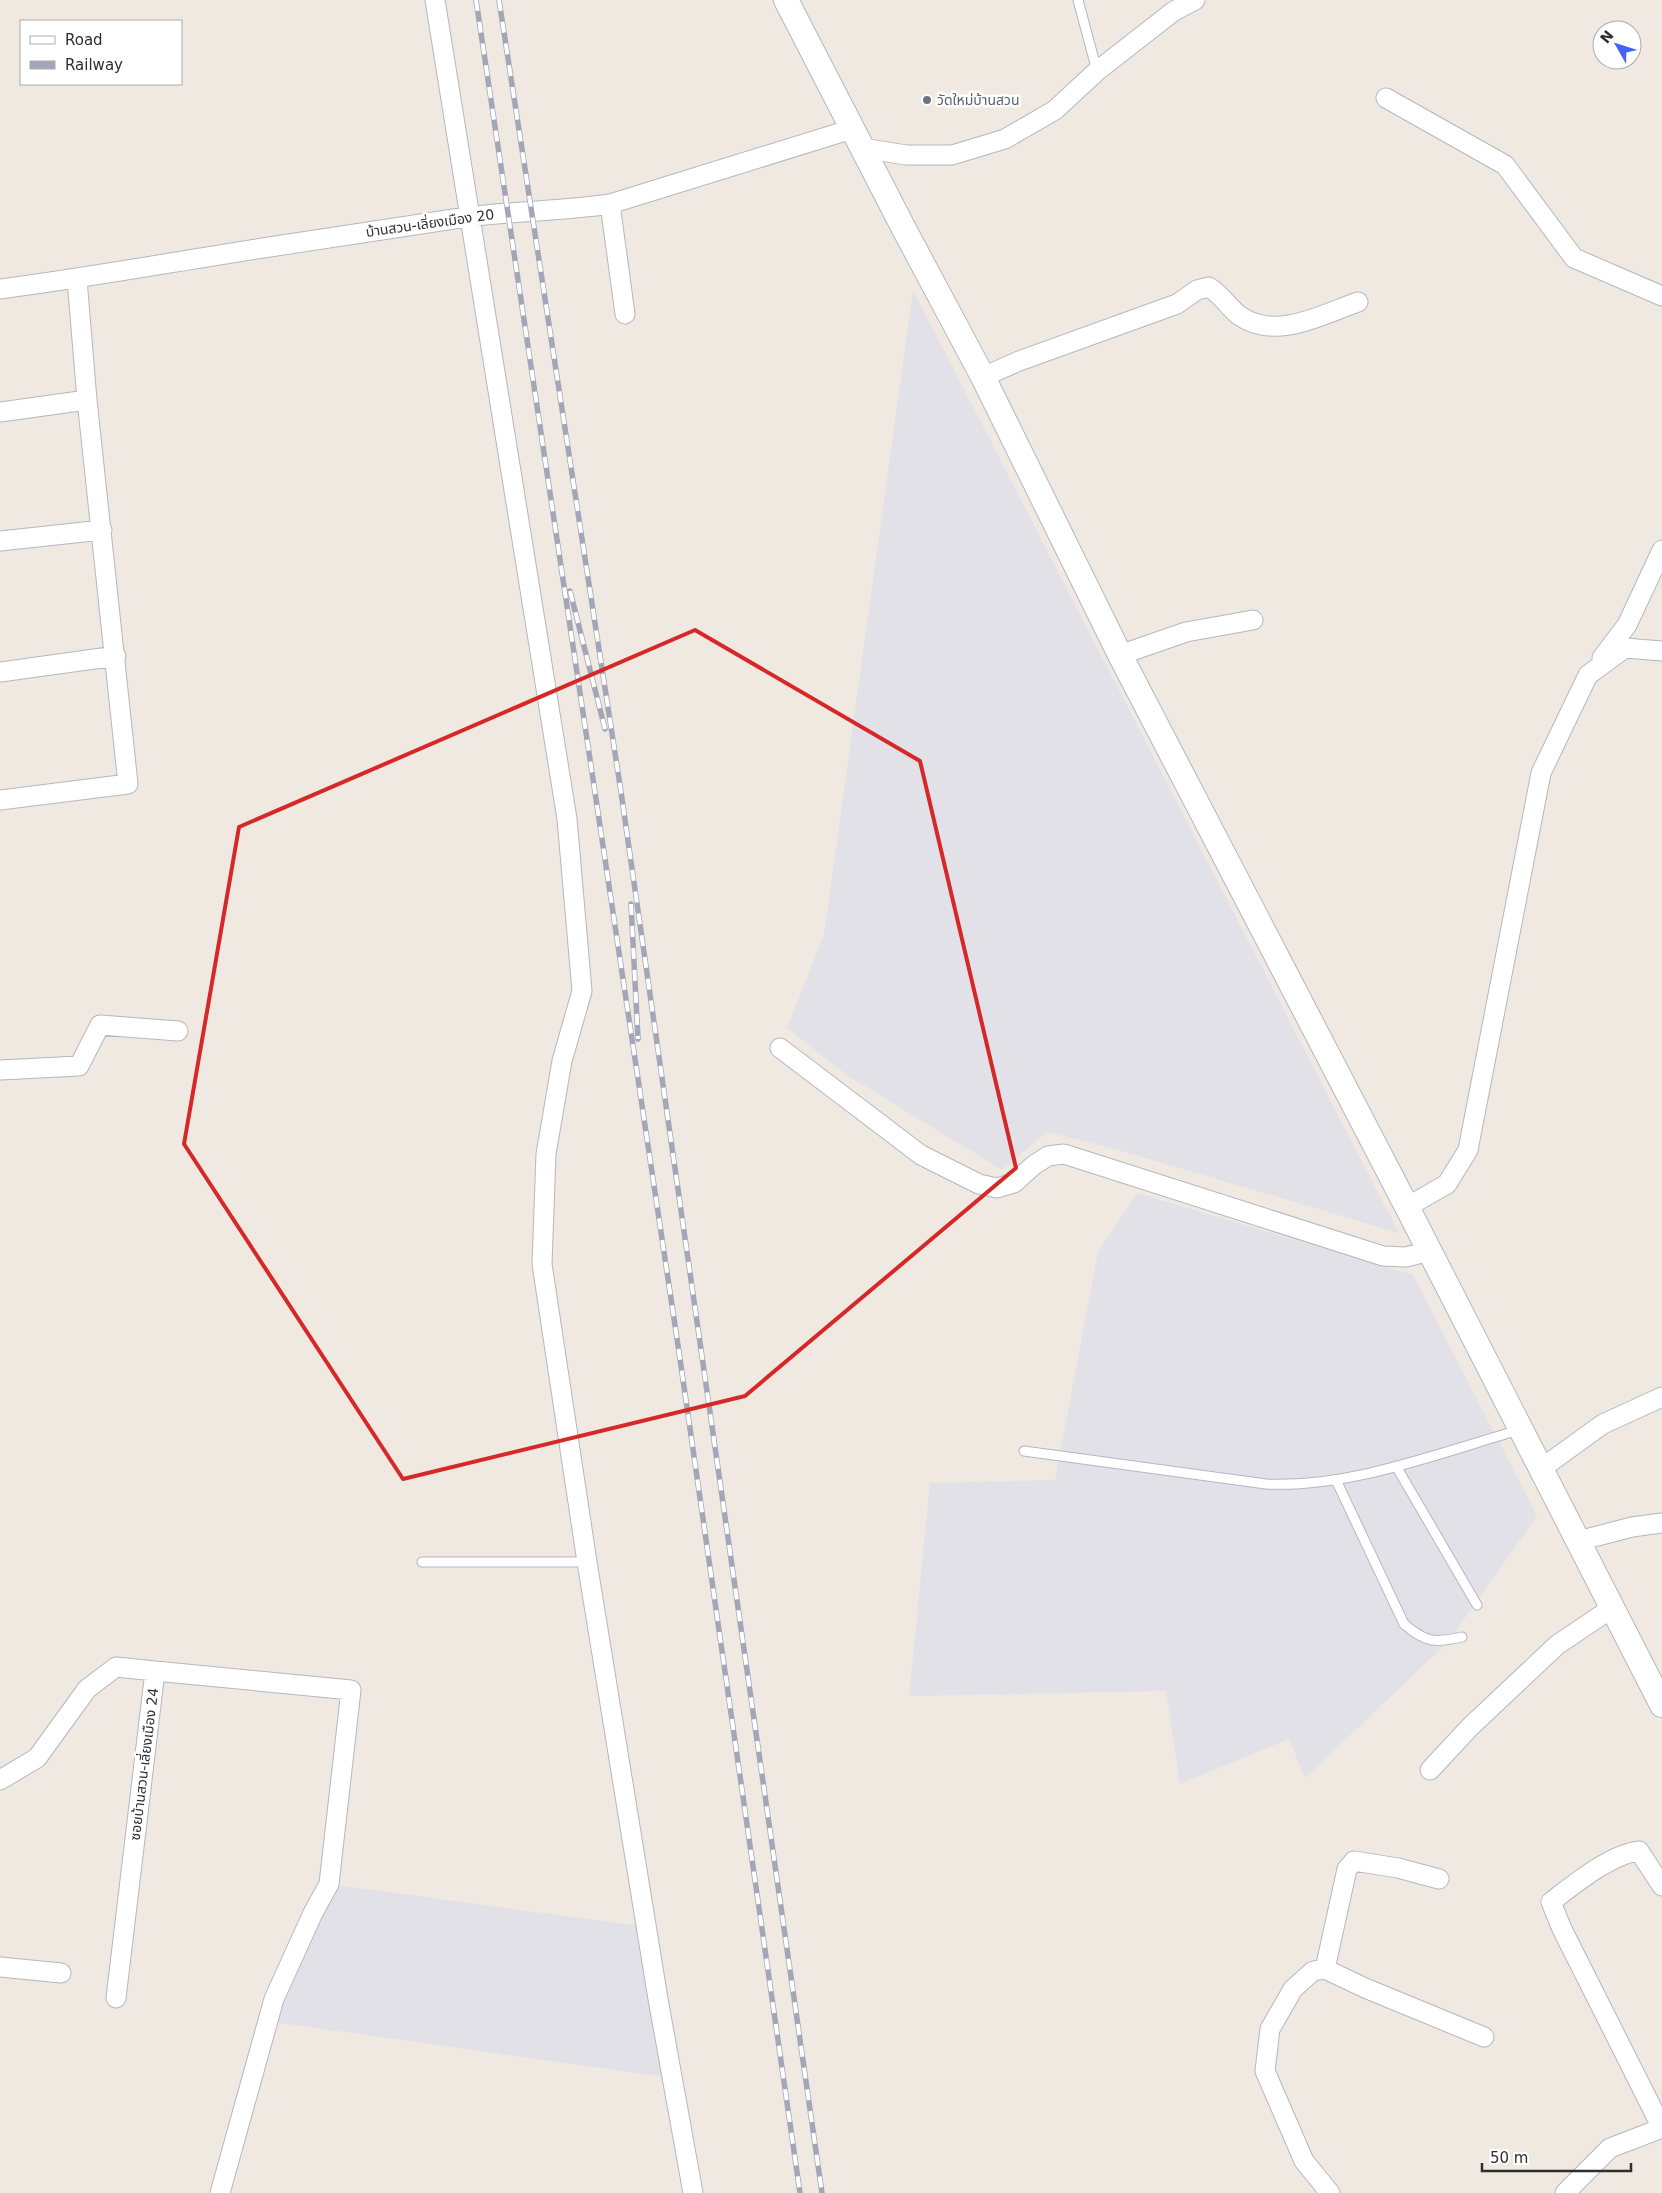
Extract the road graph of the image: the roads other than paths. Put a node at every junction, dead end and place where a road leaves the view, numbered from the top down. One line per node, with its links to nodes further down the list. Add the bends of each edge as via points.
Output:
1 (435, 0): 10 (street)
2 (786, 0): 8 (street)
3 (1078, 0): 6 (lane)
4 (1195, 0): 5 (street)
5 (1173, 6): 6 (street)
6 (1097, 72): 8 (street, via 1055,110 1005,139 952,155 906,155)
7 (1386, 98): 13 (street, via 1506,165 1574,258)
8 (857, 138): 9 (street, บ้านสวน-เลี่ยงเมือง 20); 16 (street)
9 (610, 204): 10 (street, บ้านสวน-เลี่ยงเมือง 20); 15 (street)
10 (470, 217): 11 (street, บ้านสวน-เลี่ยงเมือง 20); 43 (street, via 568,828 582,991 562,1061 546,1154 542,1264)
11 (77, 279): 12 (street, บ้านสวน-เลี่ยงเมือง 20); 17 (street)
12 (0, 289)
13 (1662, 296)
14 (1358, 302): 16 (street, via 1278,327 1249,321 1209,287 1197,290 1177,304)
15 (625, 314)
16 (983, 377): 25 (street)
17 (88, 400): 18 (street); 19 (street)
18 (0, 412)
19 (102, 530): 20 (street); 24 (street)
20 (0, 541)
21 (1662, 550): 27 (street, via 1627,625)
22 (1252, 620): 25 (street, via 1186,632)
23 (1662, 651): 27 (street, via 1625,648)
24 (116, 656): 26 (street); 28 (street, via 128,784)
25 (1120, 656): 32 (street)
26 (0, 672)
27 (1588, 675): 32 (street, via 1541,773 1468,1150 1447,1184)
28 (0, 800)
29 (178, 1031): 31 (street, via 100,1025 79,1066)
30 (780, 1048): 33 (street, via 921,1155 979,1184 997,1188 1014,1183 1048,1156 1064,1154 1383,1256 1406,1257)
31 (0, 1070)
32 (1407, 1207): 33 (street)
33 (1430, 1251): 35 (street)
34 (1662, 1397): 38 (street, via 1603,1424)
35 (1521, 1429): 37 (lane); 38 (street)
36 (1024, 1451): 39 (lane, via 1266,1484 1291,1486)
37 (1396, 1466): 39 (lane); 44 (lane)
38 (1542, 1468): 41 (street)
39 (1336, 1480): 46 (lane, via 1404,1624 1427,1640 1440,1642)
40 (1662, 1523): 41 (street)
41 (1578, 1541): 45 (street)
42 (422, 1562): 43 (lane)
43 (588, 1562): 61 (street, via 658,1999)
44 (1477, 1605)
45 (1612, 1608): 48 (street); 49 (street, via 1557,1645 1470,1726)
46 (1462, 1637)
47 (155, 1671): 50 (street, ซอยบ้านสวน-เลี่ยงเมือง 24, via 116,1667 87,1689 36,1758); 56 (street, ซอยบ้านสวน-เลี่ยงเมือง 24); 60 (street, via 351,1690 329,1884 274,1999)
48 (1662, 1705)
49 (1430, 1770)
50 (0, 1780)
51 (1439, 1880): 54 (street, via 1398,1868 1354,1861 1348,1869)
52 (1662, 1886): 58 (street, via 1639,1851 1630,1852 1586,1876 1551,1902)
53 (0, 1967): 55 (street)
54 (1325, 1969): 57 (street); 62 (street, via 1313,1971 1293,1989 1270,2029 1265,2071 1304,2161)
55 (61, 1973)
56 (116, 1998)
57 (1484, 2037)
58 (1662, 2128): 59 (street, via 1610,2148)
59 (1573, 2190)
60 (220, 2193)
61 (693, 2193)
62 (1330, 2193)

